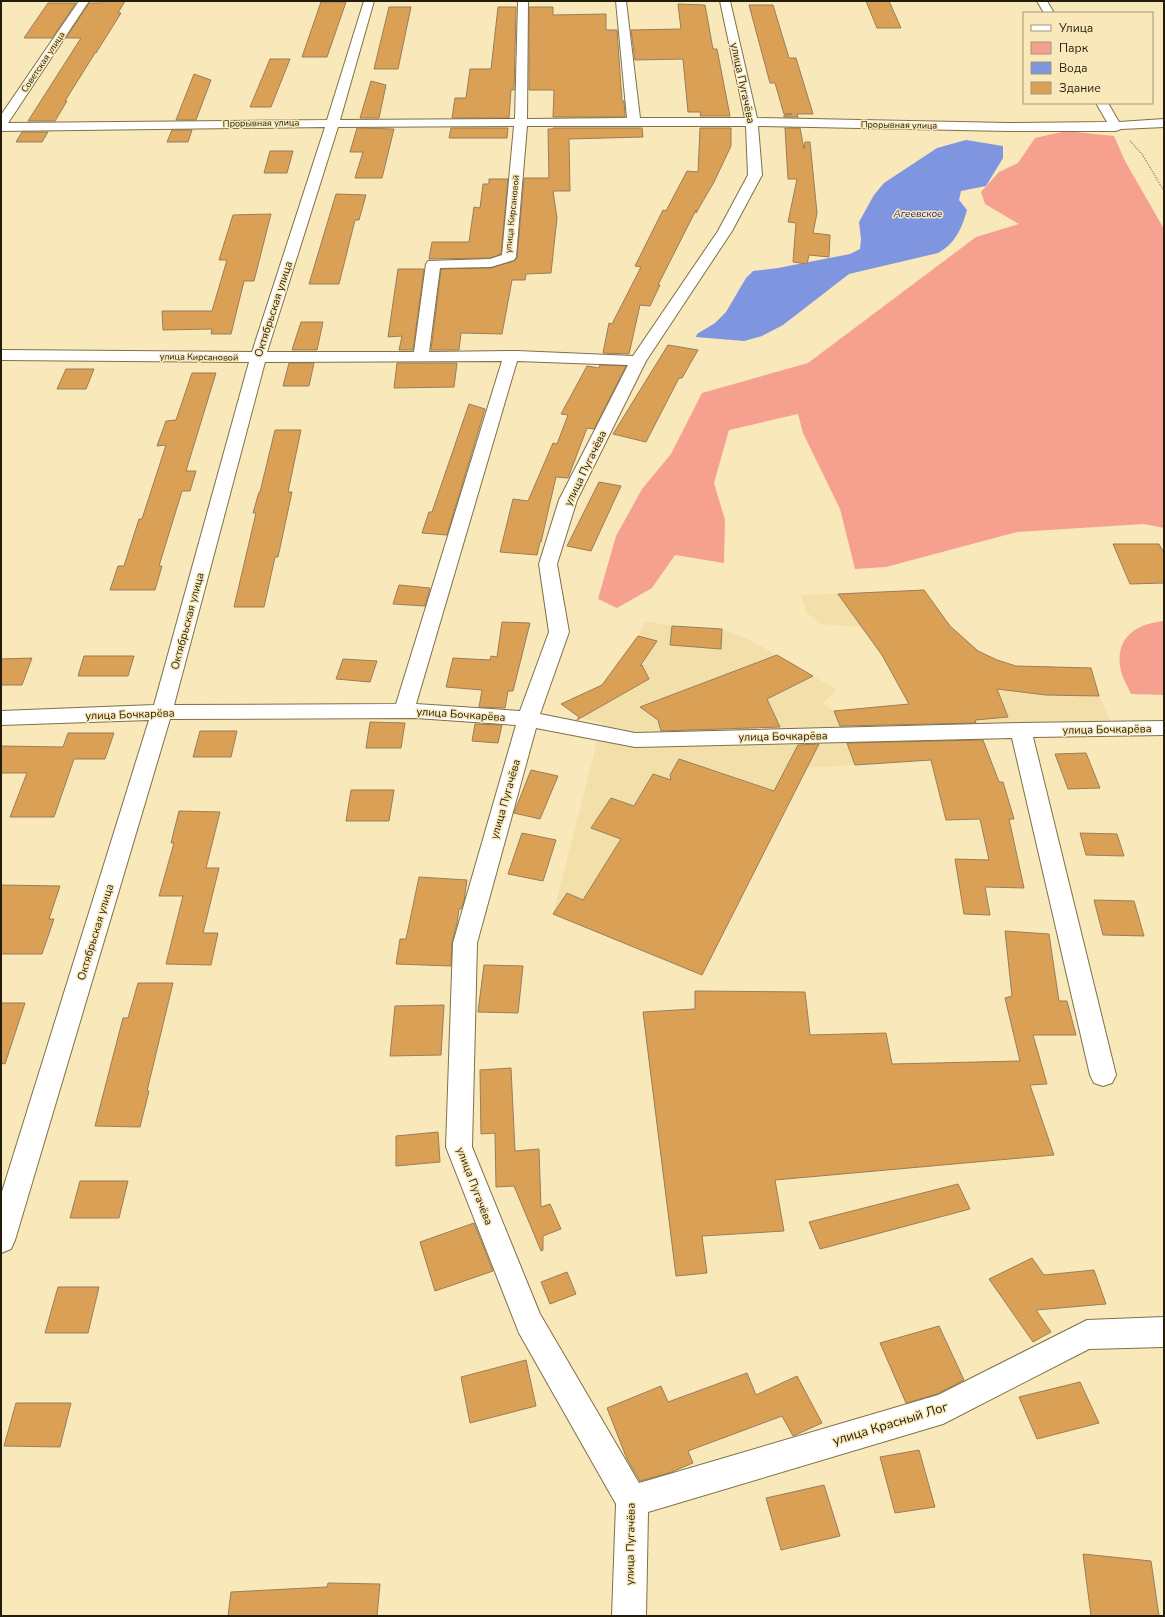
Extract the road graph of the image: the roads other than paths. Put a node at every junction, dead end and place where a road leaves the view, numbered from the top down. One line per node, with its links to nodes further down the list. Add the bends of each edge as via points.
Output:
1 (84, 1): 14 (street, Советская улица)
2 (369, 1): 9 (street, Октябрьская улица)
3 (523, 1): 11 (street)
4 (621, 1): 12 (street)
5 (726, 1): 10 (street, улица Пугачёва)
6 (1042, 1): 7 (street)
7 (1048, 12)
8 (1103, 104): 16 (street)
9 (333, 122): 11 (street, Прорывная улица); 15 (street, Прорывная улица); 20 (street, Октябрьская улица)
10 (752, 122): 12 (street, Прорывная улица); 16 (street, Прорывная улица, via 1026,128); 21 (street, улица Пугачёва, via 755,175 725,231)
11 (521, 123): 12 (street, Прорывная улица); 18 (street, улица Кирсановой, via 509,257 491,264 434,264)
12 (634, 123)
13 (1164, 123): 16 (street, Прорывная улица)
14 (1, 124)
15 (1, 127)
16 (1116, 127)
17 (1, 355): 20 (street, улица Кирсановой)
18 (421, 356): 19 (street, улица Кирсановой); 20 (street, улица Кирсановой)
19 (511, 356): 21 (street, улица Кирсановой); 22 (street, улица Бочкарёва)
20 (258, 357): 23 (street, Октябрьская улица)
21 (638, 361): 25 (street, улица Пугачёва, via 568,500 548,564 559,632)
22 (404, 711): 23 (street, улица Бочкарёва); 25 (street, улица Бочкарёва)
23 (162, 712): 24 (street, улица Бочкарёва); 29 (street, Октябрьская улица)
24 (1, 718)
25 (528, 719): 27 (street, улица Бочкарёва, via 635,740); 31 (street, улица Пугачёва, via 465,944 459,1147 529,1323)
26 (1164, 728): 27 (street, улица Бочкарёва)
27 (1021, 730): 28 (street)
28 (1103, 1075)
29 (1, 1240)
30 (1164, 1332): 31 (street, улица Красный Лог, via 1087,1335 943,1409)
31 (632, 1501): 32 (street, улица Пугачёва)
32 (629, 1616)

